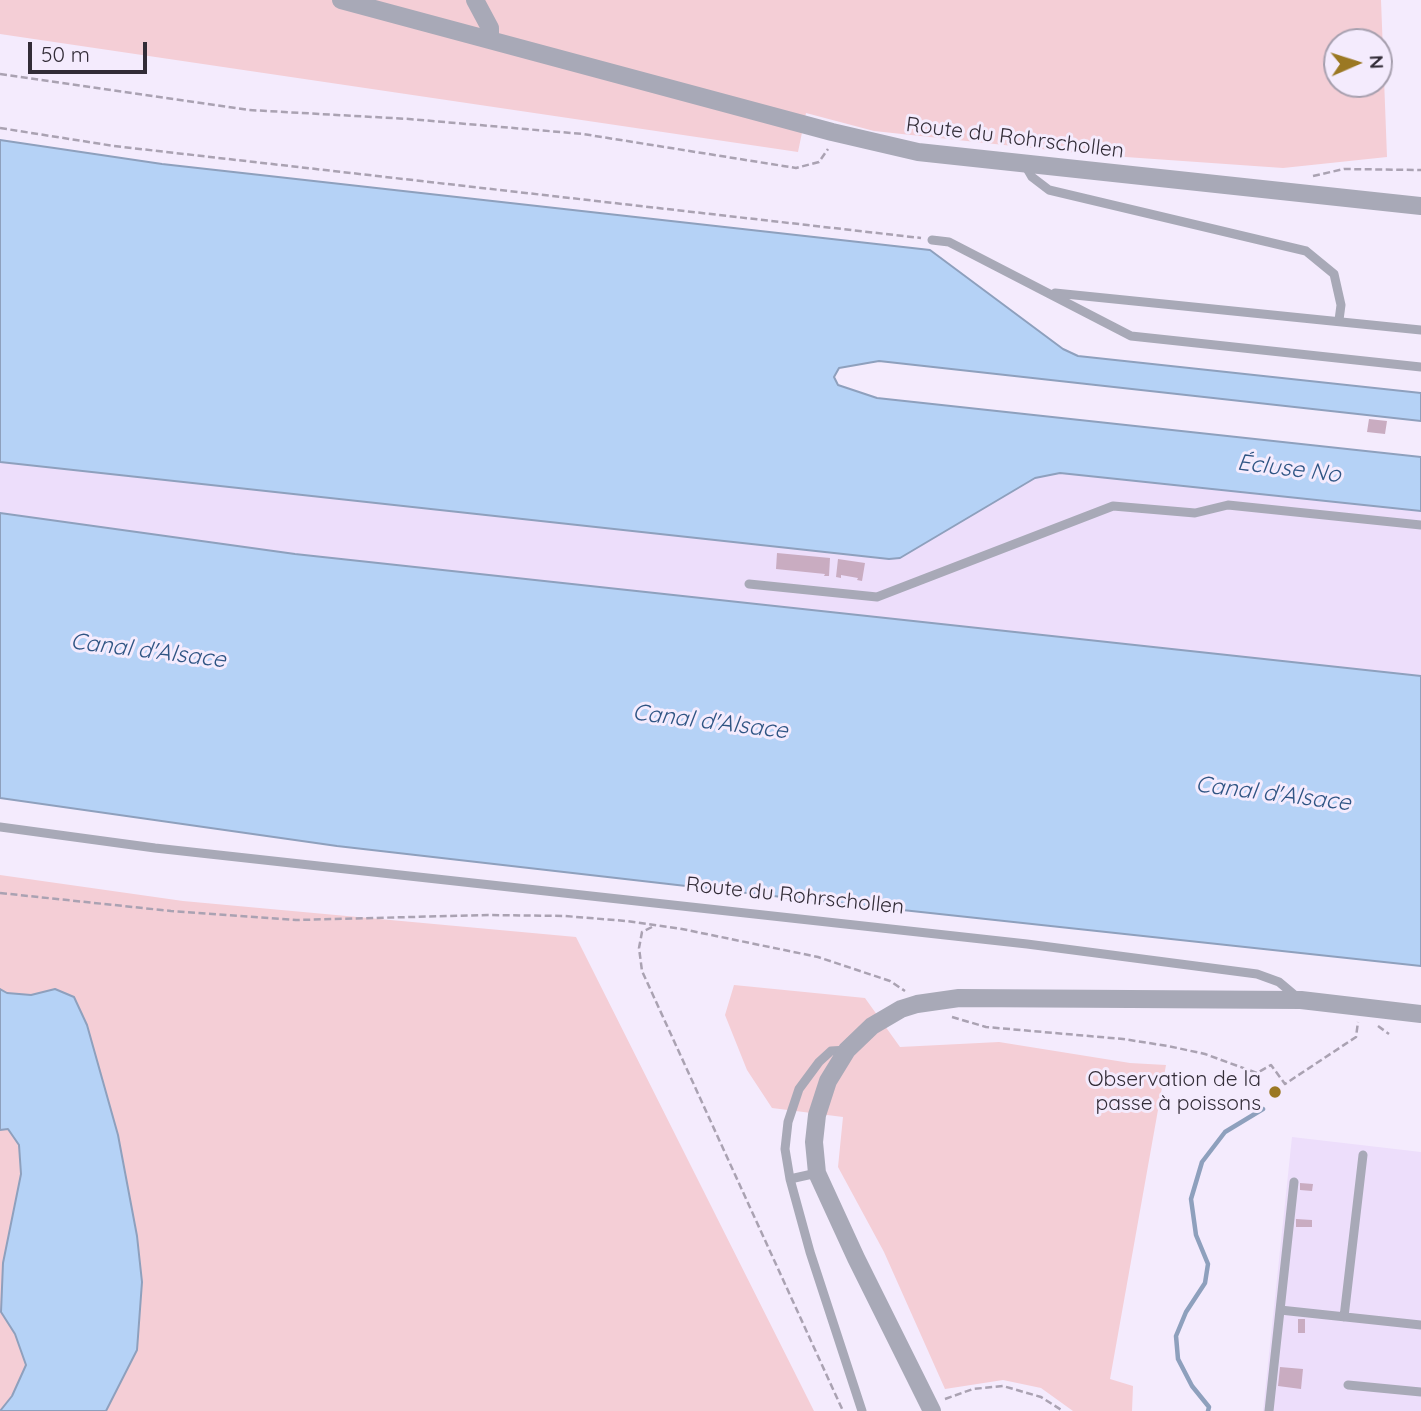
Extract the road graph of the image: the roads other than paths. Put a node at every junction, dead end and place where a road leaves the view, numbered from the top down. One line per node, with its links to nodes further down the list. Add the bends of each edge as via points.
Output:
1 (341, 0): 3 (street, Route du Rohrschollen)
2 (475, 0): 3 (street, via 490,28)
3 (490, 40): 4 (street, Route du Rohrschollen, via 918,152)
4 (1022, 162): 5 (street, Route du Rohrschollen); 8 (lane, via 1049,190 1306,251 1334,274 1341,305)
5 (1421, 205)
6 (932, 240): 7 (lane, via 949,243)
7 (1046, 292): 8 (lane); 10 (lane, via 1131,336)
8 (1339, 320): 9 (lane)
9 (1421, 330)
10 (1421, 367)
11 (1421, 525): 12 (lane, via 1228,505 1195,513 1113,506 877,597)
12 (749, 584)
13 (0, 827): 14 (lane, Route du Rohrschollen, via 1013,942 1256,974 1279,982)
14 (1301, 1000): 15 (street, Route du Rohrschollen, via 1361,1012 1391,1009); 16 (street, via 959,998 901,1009 872,1026)
15 (1421, 1014)
16 (847, 1050): 18 (street, via 828,1081 817,1115); 19 (lane, via 831,1051 799,1089 785,1149)
17 (1363, 1155): 22 (lane)
18 (817, 1173): 19 (lane); 26 (street)
19 (790, 1179): 27 (lane)
20 (1294, 1182): 21 (lane)
21 (1280, 1310): 22 (lane); 28 (lane)
22 (1344, 1317): 23 (lane)
23 (1421, 1325)
24 (1348, 1385): 25 (lane)
25 (1421, 1392)
26 (931, 1408)
27 (862, 1411)
28 (1269, 1411)

